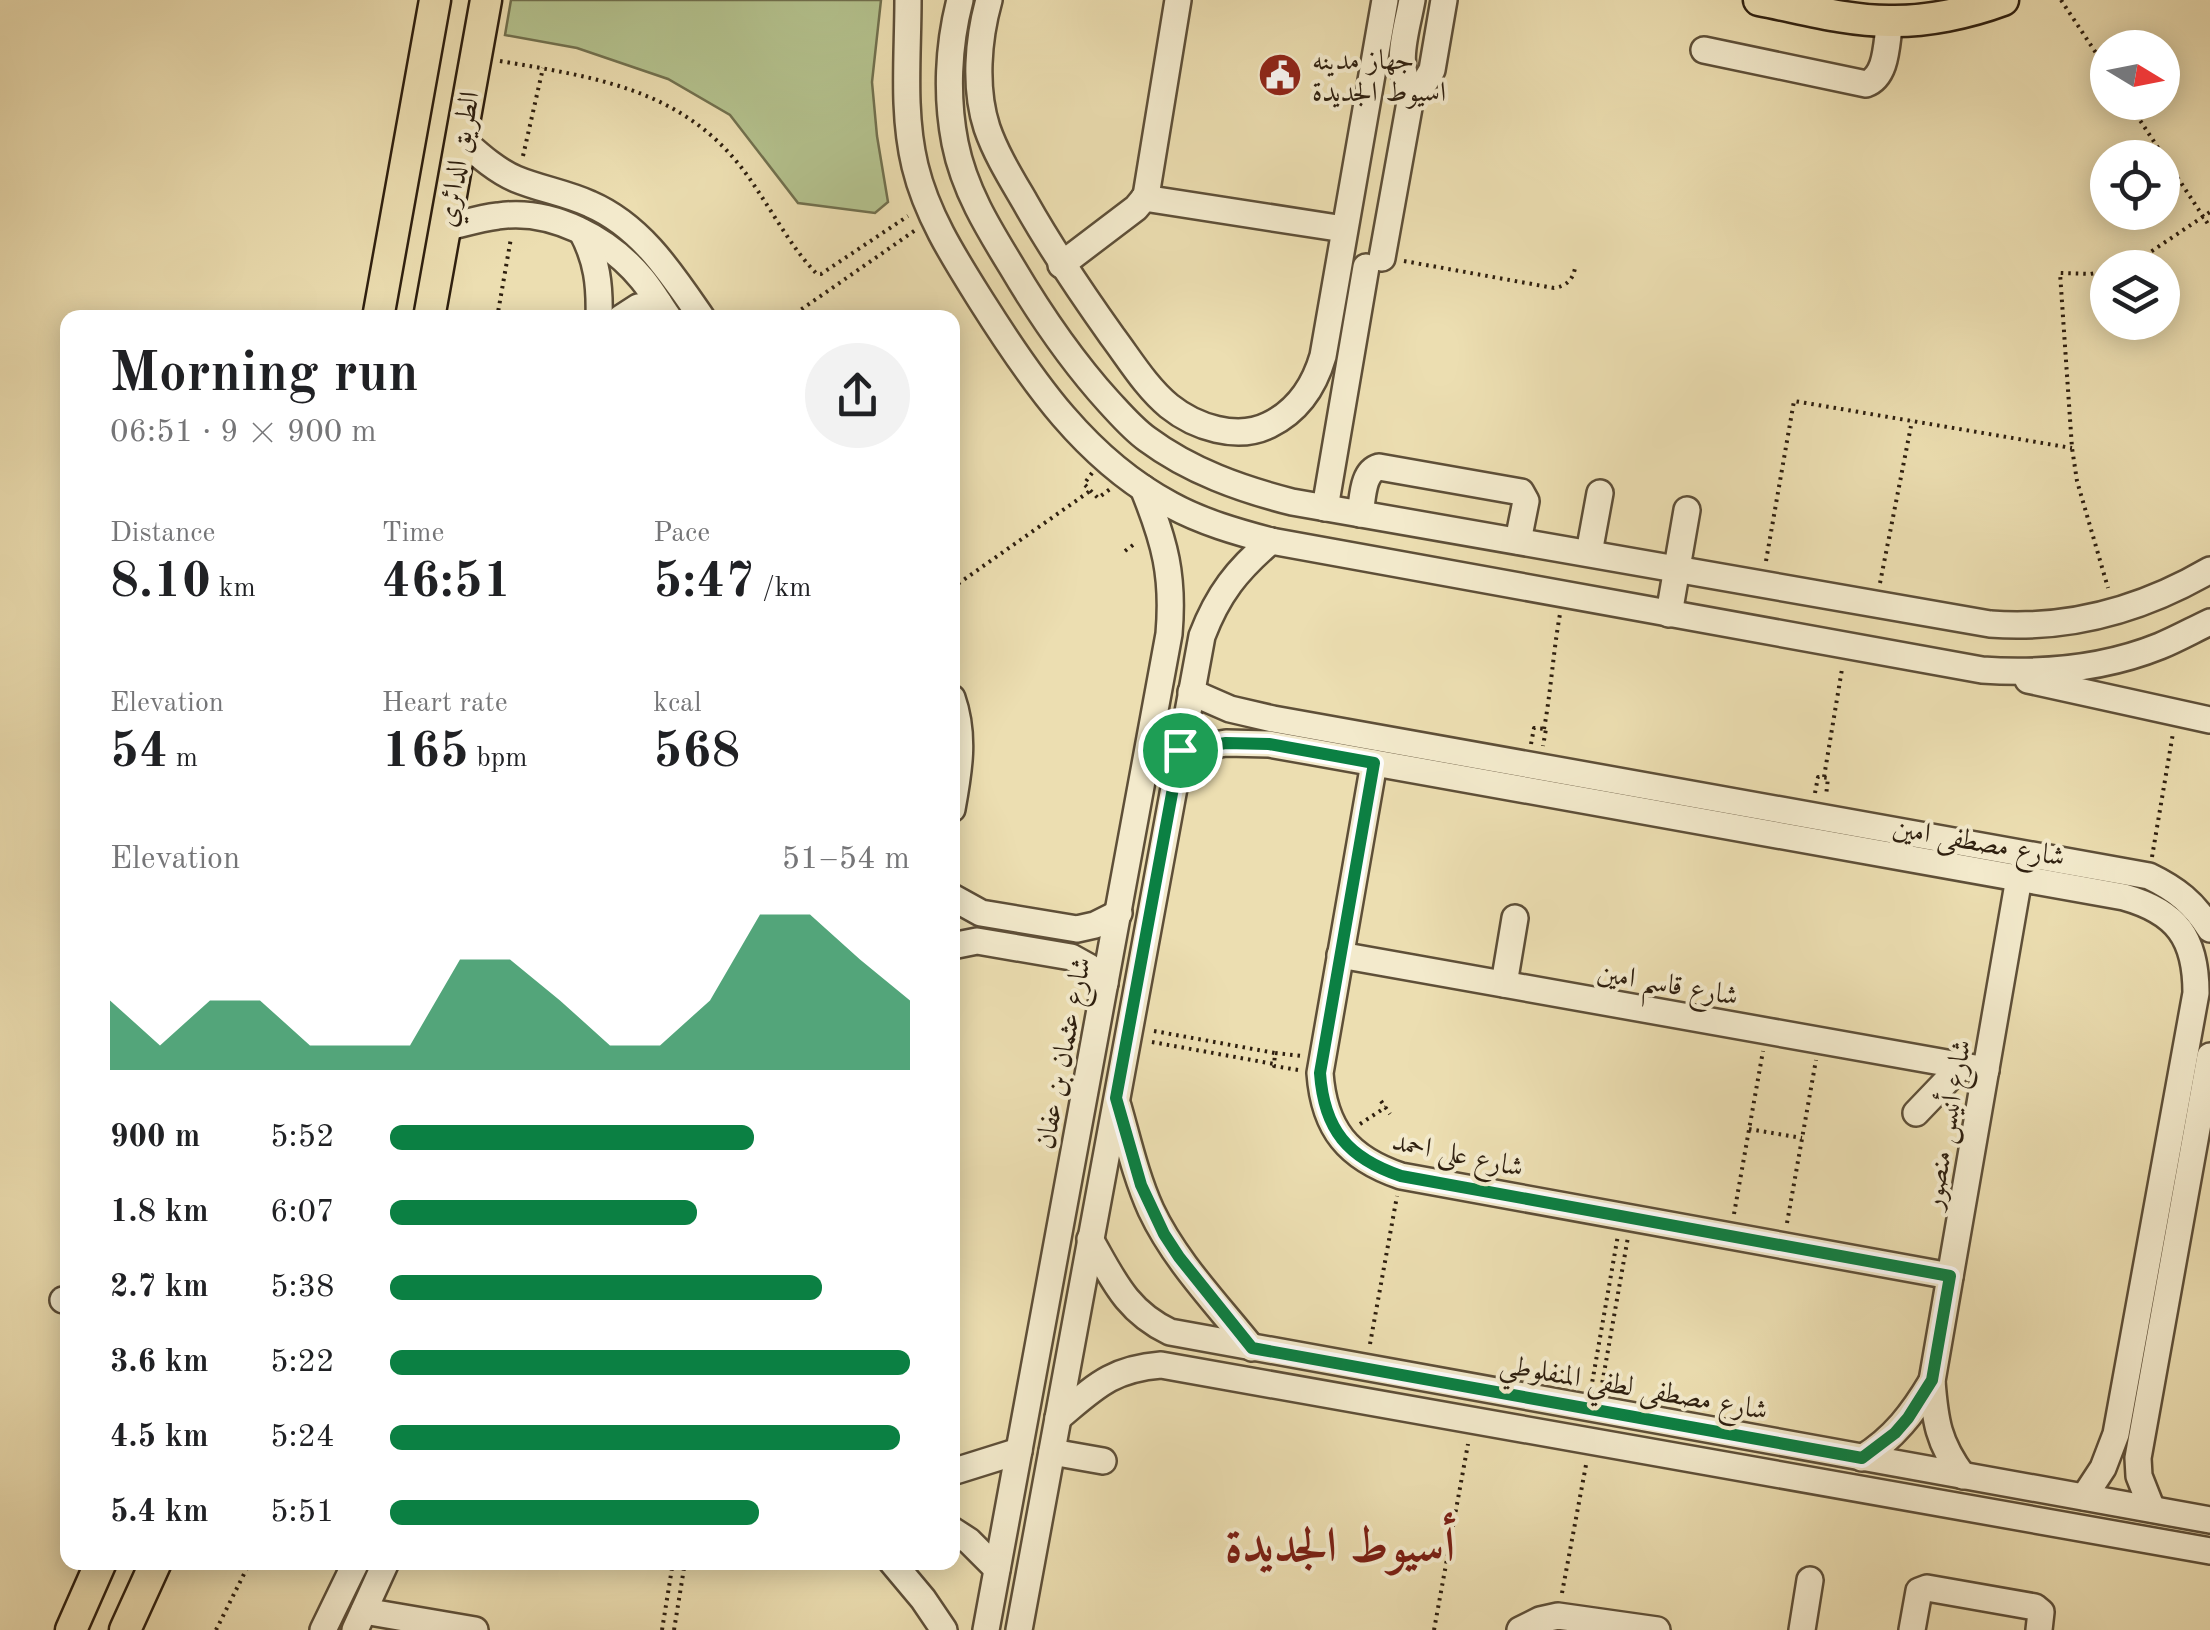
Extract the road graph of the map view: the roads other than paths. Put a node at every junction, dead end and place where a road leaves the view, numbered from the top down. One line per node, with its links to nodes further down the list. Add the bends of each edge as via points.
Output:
1 (435, 0): 21 (main road, الطريق الدائري)
2 (486, 0): 15 (main road, الطريق الدائري)
3 (908, 0): 28 (street, via 908,130 915,167 950,250)
4 (960, 0): 27 (street, via 950,111 963,176)
5 (990, 0): 20 (street, via 980,55 986,126)
6 (1178, 0): 16 (street)
7 (1385, 0): 18 (street)
8 (1412, 0): 14 (street, via 1401,63)
9 (1444, 0): 14 (street, via 1432,70)
10 (1759, 0): 12 (main road)
11 (2003, 0): 12 (main road)
12 (1890, 21): 13 (street, via 1881,71 1866,84)
13 (1704, 50)
14 (1412, 91): 33 (street)
15 (460, 139): 17 (main road, الطريق الدائري); 26 (street, via 517,180 620,221 646,242)
16 (1144, 198): 18 (street); 20 (street)
17 (445, 228): 19 (street, via 515,215); 22 (main road, الطريق الدائري)
18 (1344, 229): 29 (street, via 1323,356 1304,398 1257,431 1210,428)
19 (582, 232): 23 (street, via 599,280); 25 (street, via 626,261)
20 (1061, 265): 29 (street, via 1148,387)
21 (379, 310)
22 (430, 310)
23 (599, 310)
24 (633, 310): 25 (street)
25 (664, 310)
26 (697, 310)
27 (1050, 330): 28 (street); 30 (street)
28 (1016, 355): 31 (street, via 1080,435)
29 (1172, 408): 30 (street)
30 (1144, 437): 33 (street, via 1230,484)
31 (1143, 488): 36 (street, via 1204,520); 50 (street, شارع عثمان بن عفان, via 1168,560 1172,598)
32 (1600, 492): 38 (street)
33 (1325, 508): 35 (street)
34 (1687, 510): 39 (street)
35 (1360, 514): 37 (street); 37 (street, via 1367,475 1379,467 1522,492)
36 (1271, 540): 41 (street); 44 (street, via 1212,608)
37 (1518, 541): 38 (street)
38 (1589, 553): 39 (street)
39 (1676, 568): 40 (street, via 2022,626 2115,612); 41 (street)
40 (2207, 579)
41 (1669, 614): 43 (street)
42 (2210, 622): 43 (street, via 2126,658)
43 (2021, 673): 45 (street, via 2034,682)
44 (1190, 692): 46 (street); 52 (street, شارع مصطفى امين, via 1273,719 2149,876 2176,890)
45 (2210, 720)
46 (1180, 750): 47 (street, شارع مصطفى امين, via 1247,743); 59 (street)
47 (1374, 763): 48 (street, شارع مصطفى امين); 54 (street)
48 (2019, 878): 58 (street, شارع أنيس منصور); 75 (street, شارع مصطفى امين, via 2150,904 2188,941 2196,966 2116,1434)
49 (960, 901): 50 (street, via 982,913 1077,930)
50 (1118, 913): 55 (street, شارع عثمان بن عفان)
51 (1516, 918): 56 (street)
52 (2210, 929)
53 (960, 944): 55 (street, via 977,940 1061,954)
54 (1340, 956): 56 (street, شارع قاسم امين); 62 (street, شارع على احمد, via 1320,1066 1322,1096 1339,1137 1378,1168)
55 (1106, 983): 64 (street, شارع عثمان بن عفان)
56 (1504, 984): 58 (street, شارع قاسم امين)
57 (2210, 1056): 76 (street, via 2138,1458)
58 (1973, 1068): 60 (street); 62 (street, شارع أنيس منصور)
59 (1116, 1098): 61 (street); 63 (street, via 1158,1222)
60 (1916, 1113)
61 (1090, 1239): 63 (street, شارع مصطفى لطفي المنفلوطي, via 1124,1298 1152,1323); 65 (street)
62 (1950, 1276): 66 (street, شارع أنيس منصور)
63 (1252, 1348): 70 (street, شارع مصطفى لطفي المنفلوطي)
64 (1037, 1353): 65 (street); 68 (street, شارع عثمان بن عفان)
65 (1069, 1358): 67 (street)
66 (1932, 1380): 70 (street, شارع أنيس منصور); 73 (street, شارع أنيس منصور, via 1936,1426)
67 (1058, 1418): 69 (street); 74 (street, via 1103,1381 1162,1365)
68 (1019, 1451): 72 (street); 80 (street, شارع عثمان بن عفان)
69 (1052, 1452): 71 (street); 95 (street)
70 (1872, 1459): 73 (street, شارع مصطفى لطفي المنفلوطي); 74 (street)
71 (1102, 1461)
72 (960, 1469)
73 (1963, 1476): 75 (street, شارع مصطفى لطفي المنفلوطي)
74 (1877, 1492): 79 (street)
75 (2084, 1498): 76 (street, شارع مصطفى لطفي المنفلوطي)
76 (2152, 1510): 77 (street, شارع مصطفى لطفي المنفلوطي)
77 (2210, 1520)
78 (960, 1535): 80 (street)
79 (2210, 1552)
80 (997, 1569): 94 (street, شارع عثمان بن عفان)
81 (97, 1570): 87 (main road)
82 (152, 1570): 89 (main road)
83 (352, 1570): 91 (street)
84 (382, 1570): 88 (street)
85 (899, 1570): 93 (street)
86 (1810, 1580): 98 (street)
87 (84, 1600): 89 (main road); 90 (main road)
88 (360, 1620): 92 (street)
89 (127, 1625)
90 (70, 1630)
91 (323, 1630)
92 (475, 1630)
93 (944, 1630)
94 (986, 1630)
95 (1020, 1630)
96 (1520, 1630): 97 (street, via 1558,1616)
97 (1657, 1630)
98 (1802, 1630)
99 (1912, 1630): 100 (street, via 1919,1591 1927,1588 2035,1606 2042,1612)
100 (2038, 1630)

